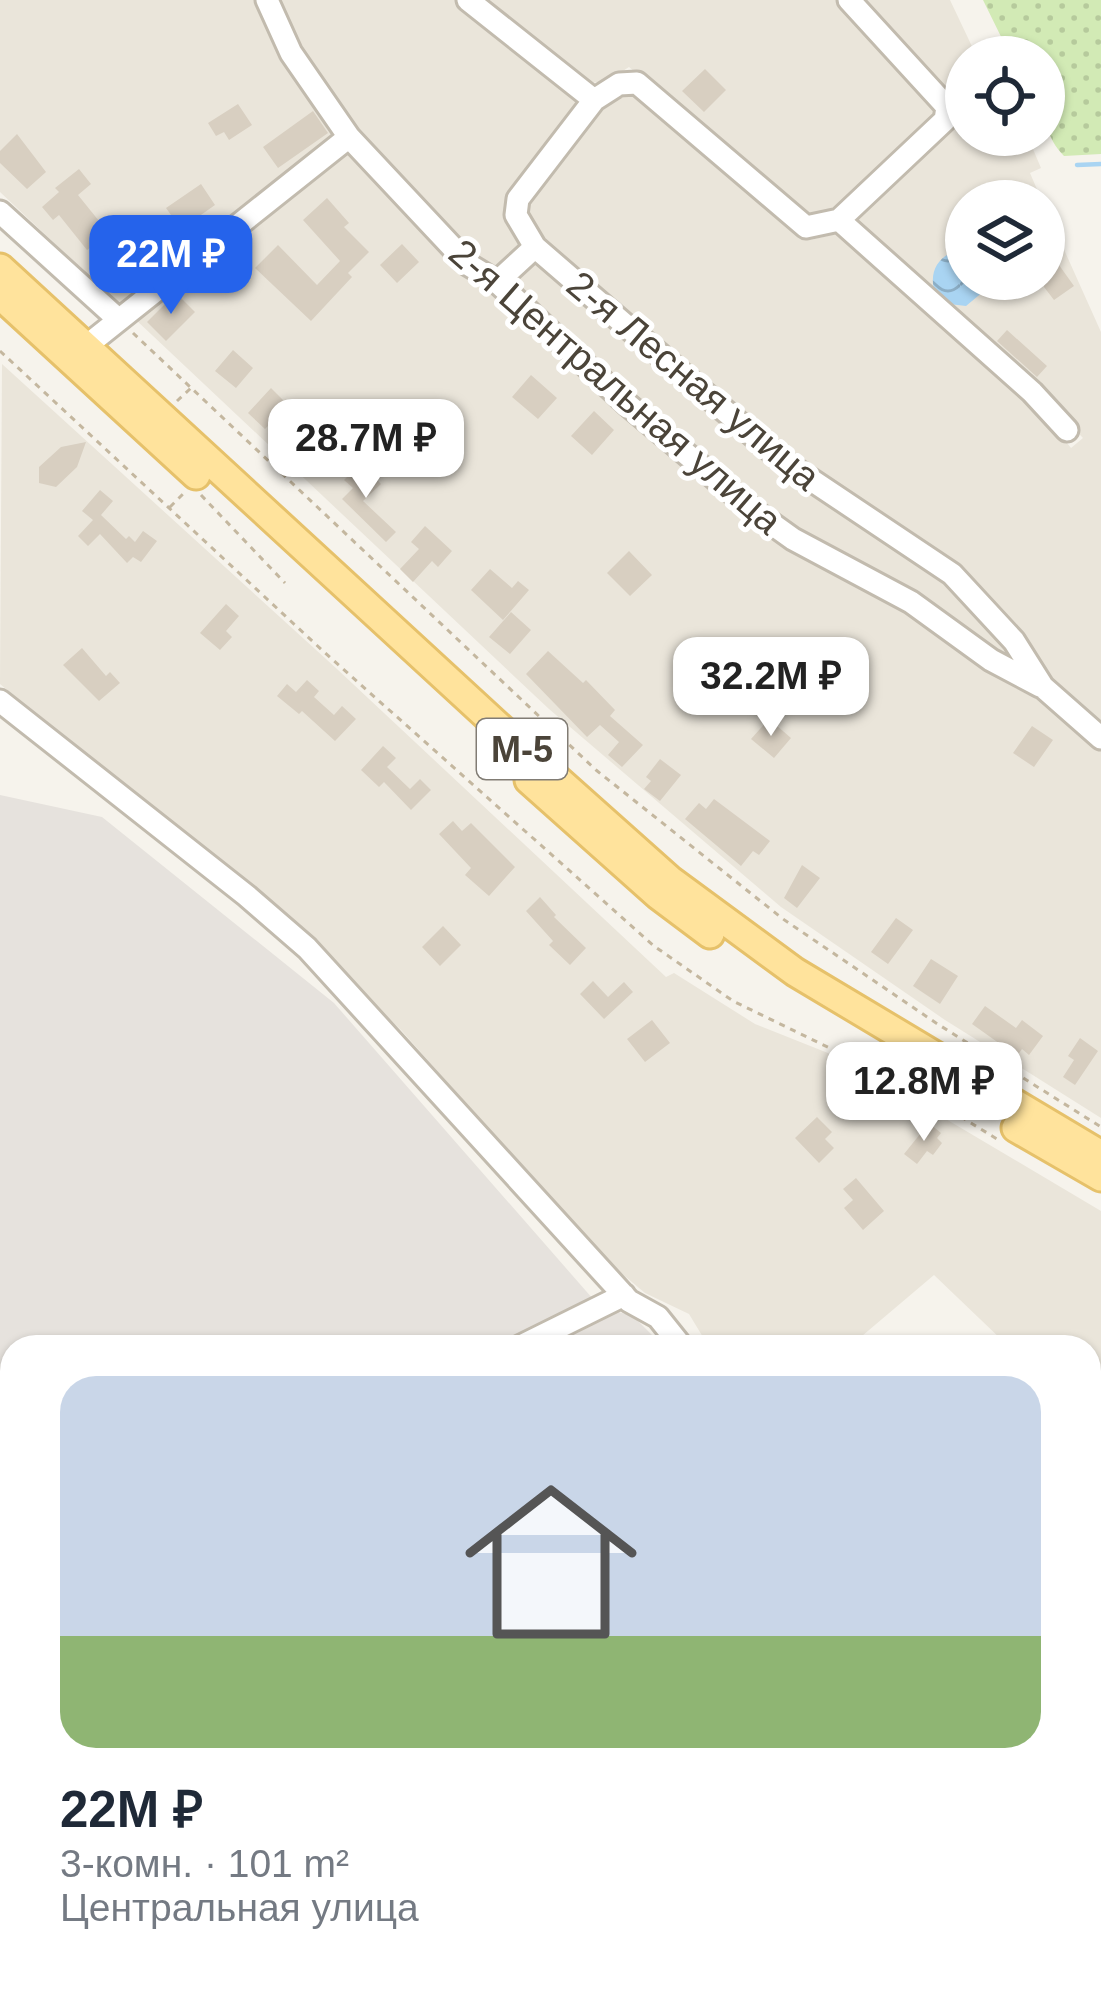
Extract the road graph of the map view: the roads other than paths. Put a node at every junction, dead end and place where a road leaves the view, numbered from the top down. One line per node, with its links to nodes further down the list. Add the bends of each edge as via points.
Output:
1 (267, 0): 5 (street, 2-я Центральная улица, via 291,53)
2 (468, 0): 4 (street)
3 (849, 0): 7 (street, via 947,107 945,120)
4 (594, 100): 7 (street, via 637,82 806,227); 8 (street, 2-я Лесная улица, via 518,199 516,215)
5 (349, 137): 10 (street, 2-я Центральная улица, via 469,265); 12 (street)
6 (0, 212): 12 (street)
7 (839, 220): 14 (street)
8 (535, 247): 10 (street); 15 (street, 2-я Лесная улица, via 783,461 952,574 1014,641)
9 (0, 268): 13 (main road, М-5)
10 (497, 282): 15 (street, 2-я Центральная улица, via 754,511)
11 (0, 295): 19 (main road, М-5, via 658,895 786,987)
12 (119, 320): 13 (street)
13 (85, 347): 18 (main road, М-5, via 670,880 795,972)
14 (1067, 430)
15 (1043, 687): 17 (street, 2-я Лесная улица)
16 (0, 701): 20 (street, via 307,948)
17 (1101, 737)
18 (1101, 1155)
19 (1101, 1177)
20 (624, 1295): 21 (street); 22 (street)
21 (543, 1335)
22 (673, 1335)

